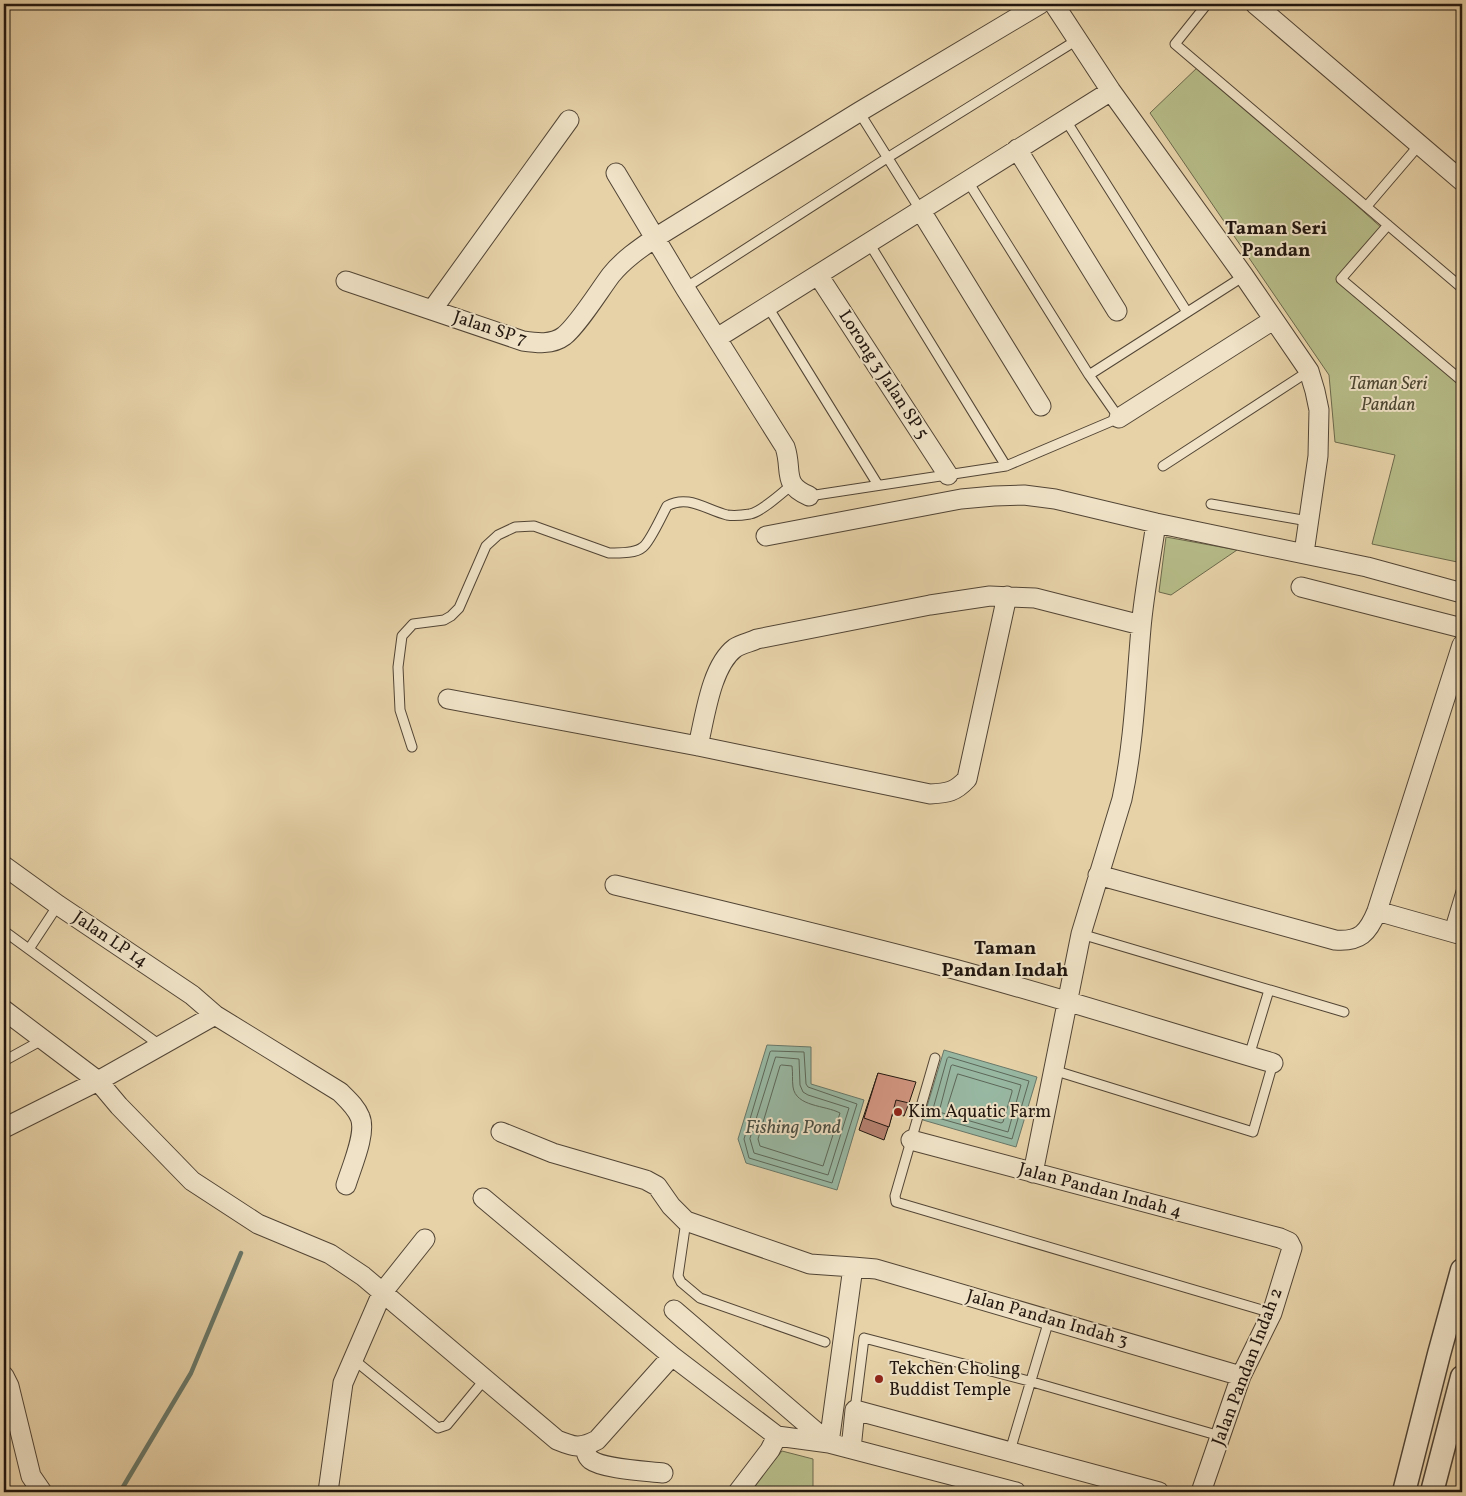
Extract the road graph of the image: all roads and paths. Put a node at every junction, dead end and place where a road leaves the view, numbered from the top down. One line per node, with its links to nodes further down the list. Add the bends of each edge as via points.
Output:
1 (1040, 4): 7 (street, Jalan SP 7)
2 (1054, 4): 5 (street)
3 (1207, 4): 16 (lane, via 1175,44)
4 (1255, 4): 10 (street)
5 (1077, 40): 6 (street); 12 (lane)
6 (1111, 91): 8 (street); 22 (street)
7 (859, 112): 12 (lane); 19 (street, Jalan SP 7)
8 (1065, 119): 11 (street); 29 (lane)
9 (569, 120): 27 (street)
10 (1420, 144): 15 (street); 16 (lane)
11 (1017, 149): 14 (street); 28 (street)
12 (887, 158): 17 (lane); 24 (lane)
13 (616, 173): 19 (street)
14 (967, 180): 17 (street); 33 (lane)
15 (1462, 182)
16 (1367, 206): 18 (lane)
17 (921, 211): 20 (street); 35 (street)
18 (1388, 225): 25 (lane); 34 (lane, via 1341,279)
19 (655, 238): 24 (street); 27 (street, Jalan SP 7, via 624,261 573,326 552,342 523,341)
20 (869, 243): 21 (street); 37 (lane)
21 (818, 275): 26 (street); 39 (street, Lorong 3 Jalan SP 5)
22 (1244, 276): 29 (lane); 30 (street)
23 (346, 281): 27 (street, Jalan SP 7)
24 (685, 288): 31 (street)
25 (1462, 288)
26 (768, 307): 31 (street); 41 (lane)
27 (432, 310)
28 (1116, 311)
29 (1187, 312): 33 (lane)
30 (1273, 320): 32 (street); 36 (street)
31 (717, 338): 40 (street, via 785,448)
32 (1309, 371): 38 (lane); 44 (street, via 1319,410 1318,456)
33 (1089, 375): 36 (lane)
34 (1462, 381)
35 (1041, 406)
36 (1119, 418): 37 (lane)
37 (1006, 466): 39 (lane)
38 (1163, 466)
39 (948, 475): 41 (lane)
40 (792, 485): 42 (street); 56 (lane, via 751,514 728,515 690,502 673,503 667,506 644,546 622,553 609,553 534,526 515,527 498,535 486,546 459,608 444,620 413,624 402,636 398,667 400,710)
41 (878, 485): 42 (lane)
42 (809, 496)
43 (1211, 504): 44 (lane)
44 (1308, 522): 47 (street)
45 (1156, 523): 46 (street, via 1055,499 994,496 961,499); 47 (street); 51 (street)
46 (766, 536)
47 (1304, 553): 49 (street)
48 (1301, 587): 52 (street)
49 (1462, 593)
50 (1007, 596): 51 (street, via 1035,598); 55 (street, via 930,605 757,639 736,648 723,661 715,676); 55 (street, via 967,779 958,789 930,794)
51 (1141, 625): 58 (street, via 1131,749 1122,799)
52 (1462, 628)
53 (1462, 645): 62 (street)
54 (448, 699): 55 (street)
55 (698, 746)
56 (412, 747)
57 (4, 866): 61 (street, Jalan LP 14)
58 (1098, 875): 62 (street, via 1335,940 1356,939 1365,933); 65 (street)
59 (615, 885): 68 (street, via 792,927)
60 (1462, 888): 64 (lane)
61 (58, 905): 66 (lane); 71 (street, Jalan LP 14, via 192,995)
62 (1377, 911): 64 (street)
63 (4, 930): 66 (lane)
64 (1455, 933)
65 (1081, 934): 67 (lane); 68 (street)
66 (29, 949): 73 (lane)
67 (1270, 990): 70 (lane); 74 (lane)
68 (1066, 1000): 74 (street); 78 (street)
69 (4, 1010): 72 (street)
70 (1344, 1012)
71 (215, 1015): 73 (street); 84 (street, Jalan LP 14, via 340,1092 354,1105 363,1129)
72 (44, 1039): 76 (lane); 79 (street)
73 (161, 1046): 79 (street)
74 (1249, 1056): 77 (street)
75 (935, 1058): 82 (lane)
76 (4, 1061)
77 (1273, 1064): 78 (lane, via 1253,1132)
78 (1053, 1070): 83 (street)
79 (98, 1081): 80 (street); 91 (street, via 192,1181 258,1224 330,1254)
80 (4, 1128)
81 (502, 1132): 86 (street, via 553,1153 646,1180 657,1186)
82 (911, 1140): 83 (street, Jalan Pandan Indah 4); 93 (lane, via 896,1202)
83 (1033, 1173): 88 (street, Jalan Pandan Indah 4)
84 (346, 1185)
85 (482, 1198): 97 (street)
86 (686, 1220): 89 (street, Jalan Pandan Indah 3, via 810,1264); 95 (lane, via 678,1276 681,1282 700,1298)
87 (425, 1239): 91 (street)
88 (1289, 1242): 93 (street, Jalan Pandan Indah 2, via 1292,1248)
89 (853, 1267): 94 (street, Jalan Pandan Indah 3, via 876,1269); 108 (street)
90 (1462, 1270): 96 (street)
91 (382, 1293): 98 (street); 102 (street)
92 (674, 1310): 108 (street)
93 (1272, 1313): 100 (street, Jalan Pandan Indah 2)
94 (1049, 1320): 100 (street, Jalan Pandan Indah 3); 103 (lane)
95 (826, 1342)
96 (1439, 1354): 104 (street, via 1440,1382 1444,1393); 119 (street)
97 (672, 1356): 106 (street); 109 (street, via 597,1440)
98 (353, 1359): 102 (lane, via 438,1428 447,1425); 114 (street, via 343,1382)
99 (4, 1376): 113 (street, via 31,1476)
100 (1241, 1376): 107 (street, Jalan Pandan Indah 2)
101 (1462, 1377): 104 (street)
102 (484, 1379): 109 (street, via 557,1440 572,1446)
103 (1029, 1382): 105 (lane, via 864,1338); 107 (lane); 111 (lane)
104 (1459, 1401): 119 (street, via 1442,1405 1434,1411); 120 (street)
105 (854, 1410): 110 (street); 111 (street)
106 (777, 1436): 108 (street); 115 (street)
107 (1220, 1436): 118 (street, Jalan Pandan Indah 2)
108 (829, 1443): 110 (street)
109 (586, 1446): 112 (street, via 586,1454 592,1460 607,1466)
110 (851, 1449): 116 (street)
111 (1010, 1451): 117 (street)
112 (663, 1473)
113 (42, 1492)
114 (328, 1492)
115 (738, 1492)
116 (1016, 1492)
117 (1159, 1492)
118 (1201, 1492)
119 (1405, 1492)
120 (1432, 1492)

